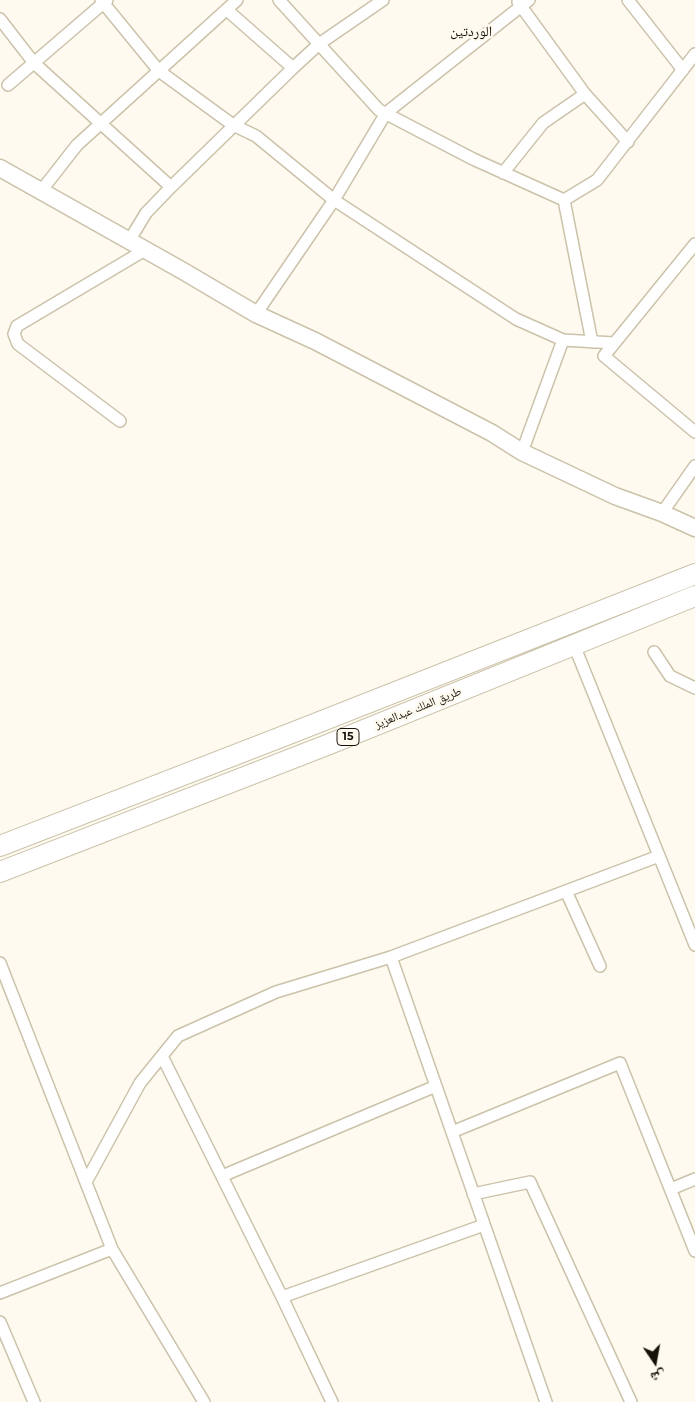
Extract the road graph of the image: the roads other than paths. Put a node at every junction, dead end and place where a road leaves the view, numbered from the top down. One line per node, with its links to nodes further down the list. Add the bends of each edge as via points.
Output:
1 (237, 0): 7 (street)
2 (279, 0): 9 (street)
3 (383, 0): 9 (street)
4 (628, 0): 13 (street)
5 (104, 1): 11 (street); 14 (street)
6 (522, 2): 16 (street); 17 (street)
7 (227, 10): 12 (street); 14 (street)
8 (0, 19): 11 (street)
9 (319, 44): 12 (street); 17 (street, via 379,110)
10 (695, 54): 13 (street)
11 (34, 63): 15 (street); 18 (street)
12 (293, 68): 19 (street)
13 (683, 70): 20 (street)
14 (159, 71): 18 (street); 19 (street)
15 (8, 86)
16 (585, 94): 20 (street); 22 (street, via 543,123)
17 (386, 113): 22 (street); 25 (street)
18 (100, 124): 23 (street); 24 (street, via 78,145)
19 (233, 125): 23 (street); 25 (street, via 256,136)
20 (628, 142): 26 (street, via 597,180)
21 (0, 168): 24 (street)
22 (503, 173): 26 (street)
23 (171, 187): 27 (street, via 146,213)
24 (42, 191): 27 (street)
25 (334, 200): 30 (street); 31 (street, via 516,319)
26 (564, 200): 32 (street)
27 (129, 241): 29 (street)
28 (695, 244): 33 (street)
29 (145, 250): 30 (street); 34 (street, via 17,326 14,334 18,344)
30 (256, 314): 36 (street, via 492,433)
31 (563, 340): 32 (street); 36 (street)
32 (592, 342): 33 (street)
33 (614, 344): 35 (street, via 604,356)
34 (120, 421)
35 (695, 432)
36 (522, 452): 38 (street, via 616,496)
37 (695, 466): 38 (street)
38 (662, 513): 39 (street)
39 (695, 528)
40 (695, 574): 45 (highway, طريق الملك عبدالعزيز / 15)
41 (695, 596): 42 (highway, طريق الملك عبدالعزيز / 15)
42 (574, 645): 46 (street); 47 (highway, طريق الملك عبدالعزيز / 15)
43 (654, 652): 44 (street, via 670,676)
44 (695, 688)
45 (0, 846)
46 (659, 856): 48 (street); 49 (street)
47 (0, 872)
48 (566, 891): 50 (street); 52 (street)
49 (695, 945)
50 (391, 957): 53 (street, via 276,992 178,1036); 54 (street)
51 (0, 962): 58 (street)
52 (600, 966)
53 (162, 1056): 56 (street); 58 (street, via 140,1083)
54 (436, 1086): 55 (street); 56 (street)
55 (452, 1132): 59 (street, via 620,1063); 60 (street)
56 (222, 1176): 65 (street)
57 (695, 1180): 59 (street)
58 (86, 1182): 62 (street)
59 (671, 1189): 63 (street)
60 (473, 1194): 61 (street); 71 (street, via 530,1182)
61 (484, 1224): 65 (street); 70 (street)
62 (112, 1249): 64 (street); 68 (street)
63 (695, 1251)
64 (0, 1294)
65 (282, 1298): 69 (street)
66 (0, 1322): 67 (street)
67 (34, 1402)
68 (204, 1402)
69 (332, 1402)
70 (546, 1402)
71 (631, 1402)

